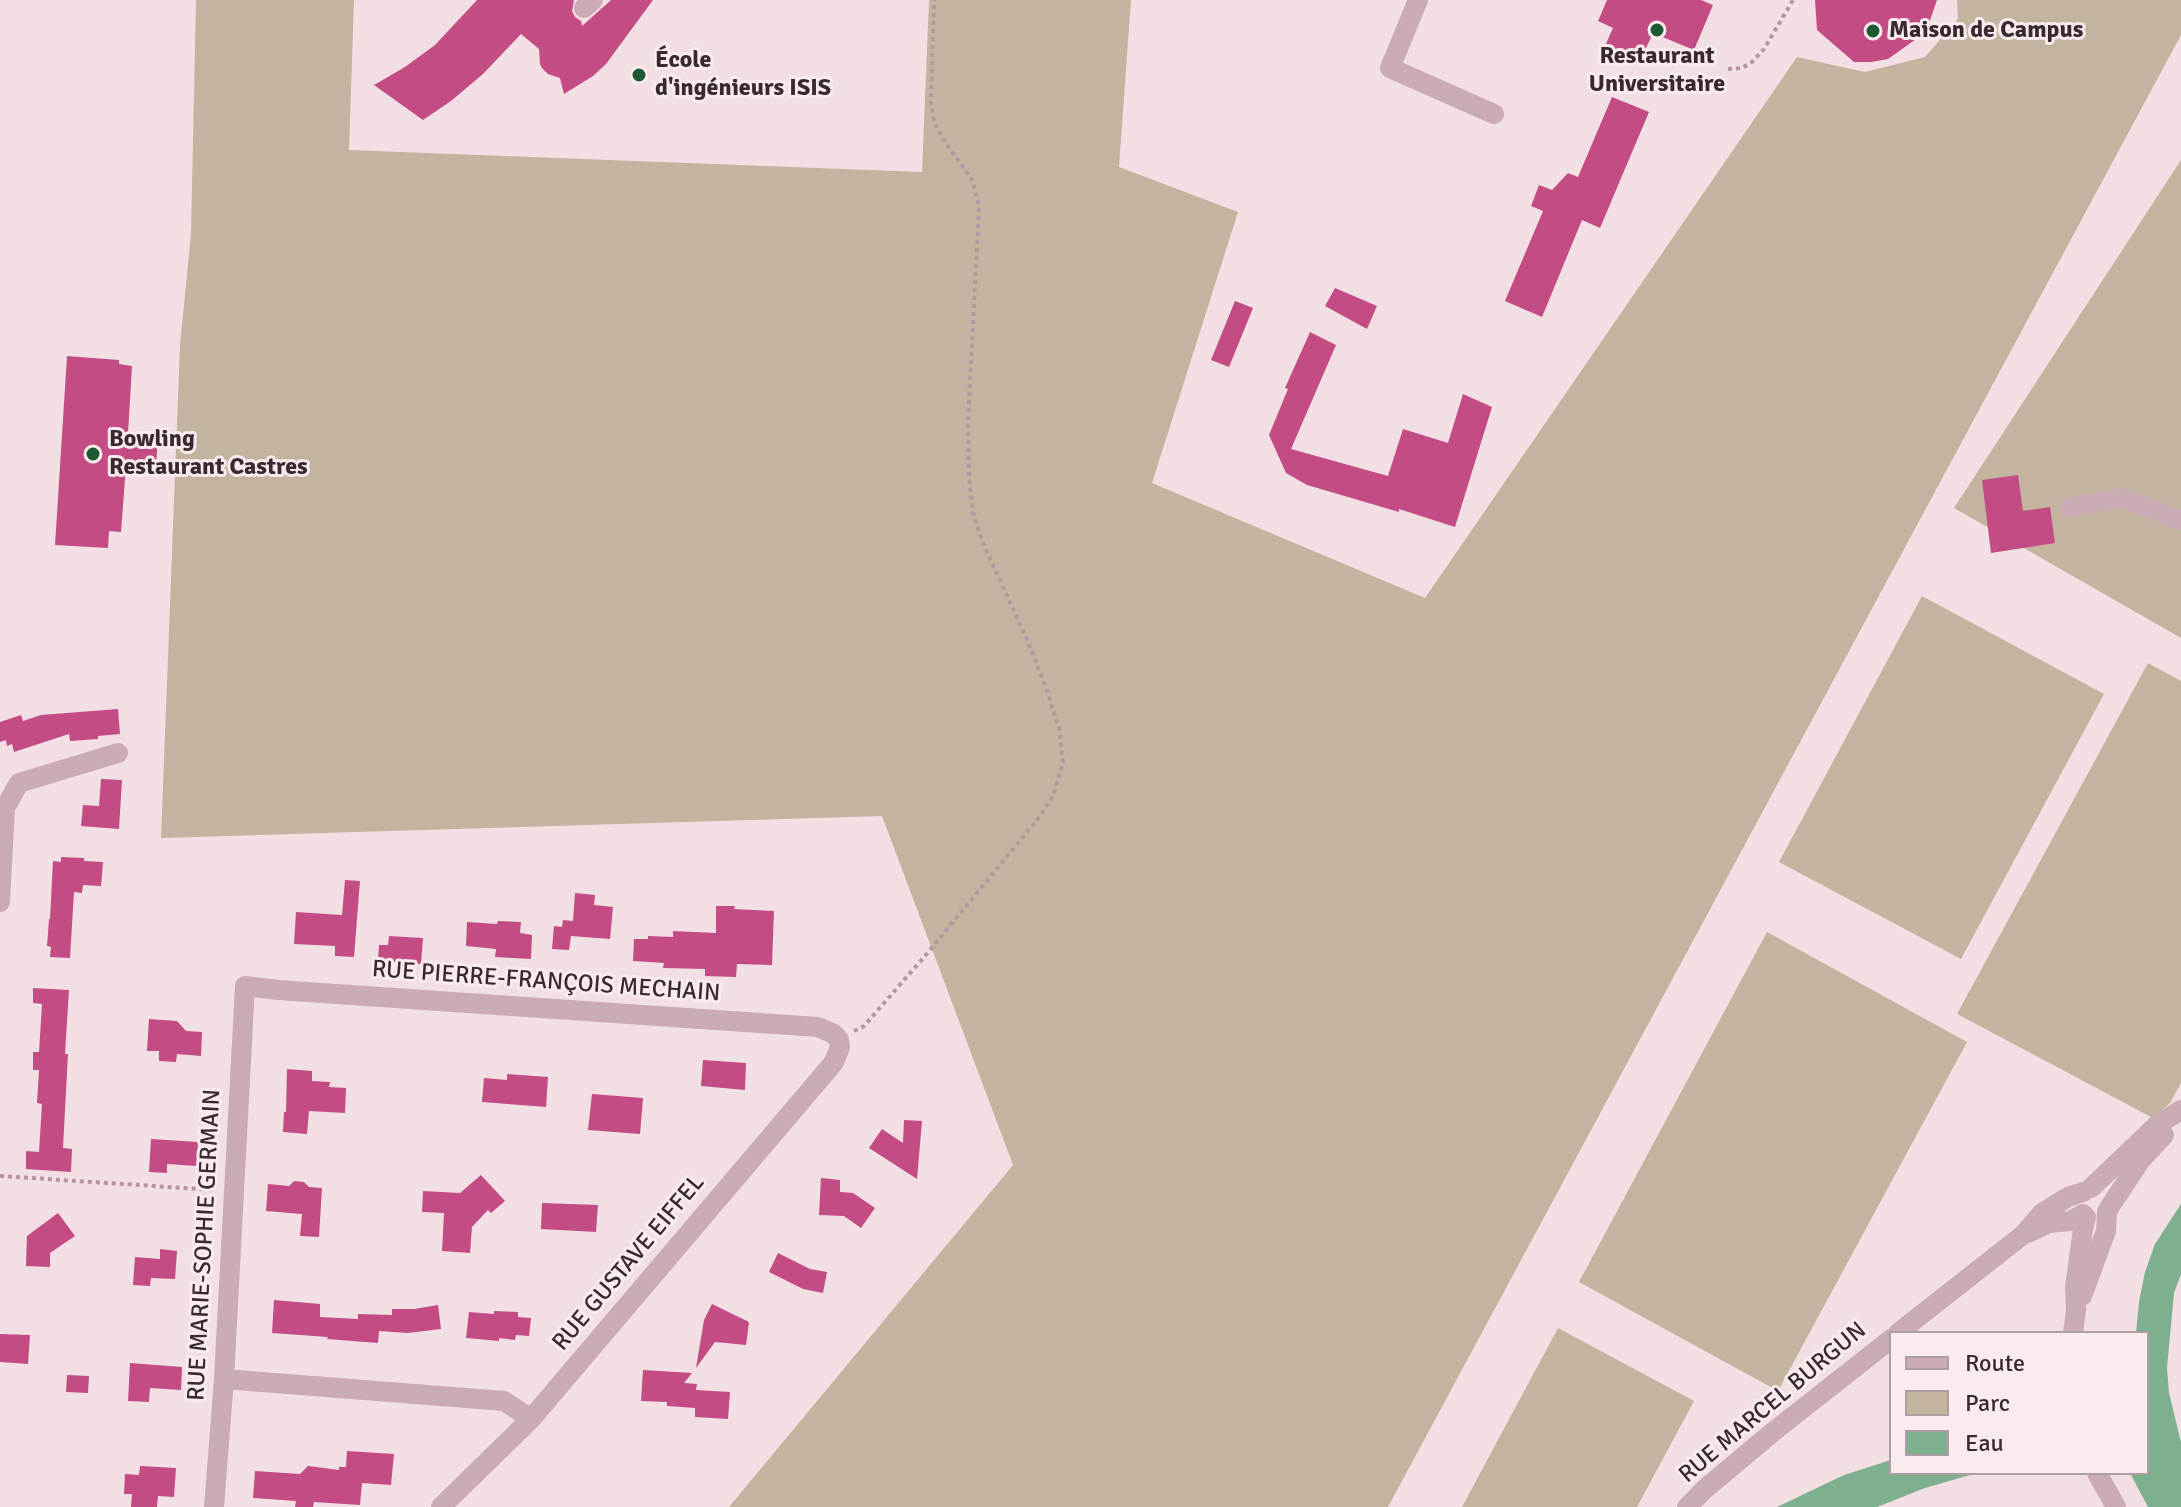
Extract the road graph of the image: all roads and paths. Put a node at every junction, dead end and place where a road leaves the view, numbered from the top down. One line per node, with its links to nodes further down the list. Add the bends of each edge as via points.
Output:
1 (934, 0): 12 (path, via 932,112 937,131 976,189 979,208 968,440 973,513 1045,685 1063,762 1048,805 1002,864 864,1026)
2 (1418, 0): 5 (street, via 1390,68)
3 (1793, 0): 4 (path, via 1752,62)
4 (1728, 69)
5 (1494, 114)
6 (2069, 507): 7 (street, via 2120,498)
7 (2181, 520)
8 (118, 753): 9 (street, via 19,783)
9 (2, 809): 10 (street)
10 (0, 902)
11 (245, 986): 12 (street, RUE PIERRE-FRANÇOIS MECHAIN, via 818,1027); 17 (street, RUE MARIE-SOPHIE GERMAIN)
12 (839, 1040): 24 (street, RUE GUSTAVE EIFFEL, via 838,1055 824,1074)
13 (2181, 1110): 16 (street, RUE MARCEL BURGUN, via 2157,1125)
14 (2181, 1117): 18 (street)
15 (0, 1176): 17 (path)
16 (2087, 1190): 18 (street, via 2078,1201); 18 (street, via 2104,1191 2109,1199); 19 (street, RUE MARCEL BURGUN, via 2042,1213)
17 (234, 1191): 23 (street, RUE MARIE-SOPHIE GERMAIN)
18 (2096, 1213): 19 (street, RUE MARCEL BURGUN); 21 (street, via 2106,1231)
19 (2024, 1234): 20 (street, RUE MARCEL BURGUN)
20 (1901, 1331)
21 (2073, 1331)
22 (1889, 1341): 28 (street, RUE MARCEL BURGUN)
23 (224, 1379): 24 (street, via 504,1401); 26 (street, RUE MARIE-SOPHIE GERMAIN)
24 (531, 1419): 27 (street, RUE GUSTAVE EIFFEL)
25 (2098, 1475): 29 (street)
26 (214, 1507)
27 (441, 1507)
28 (1687, 1507)
29 (2116, 1507)

